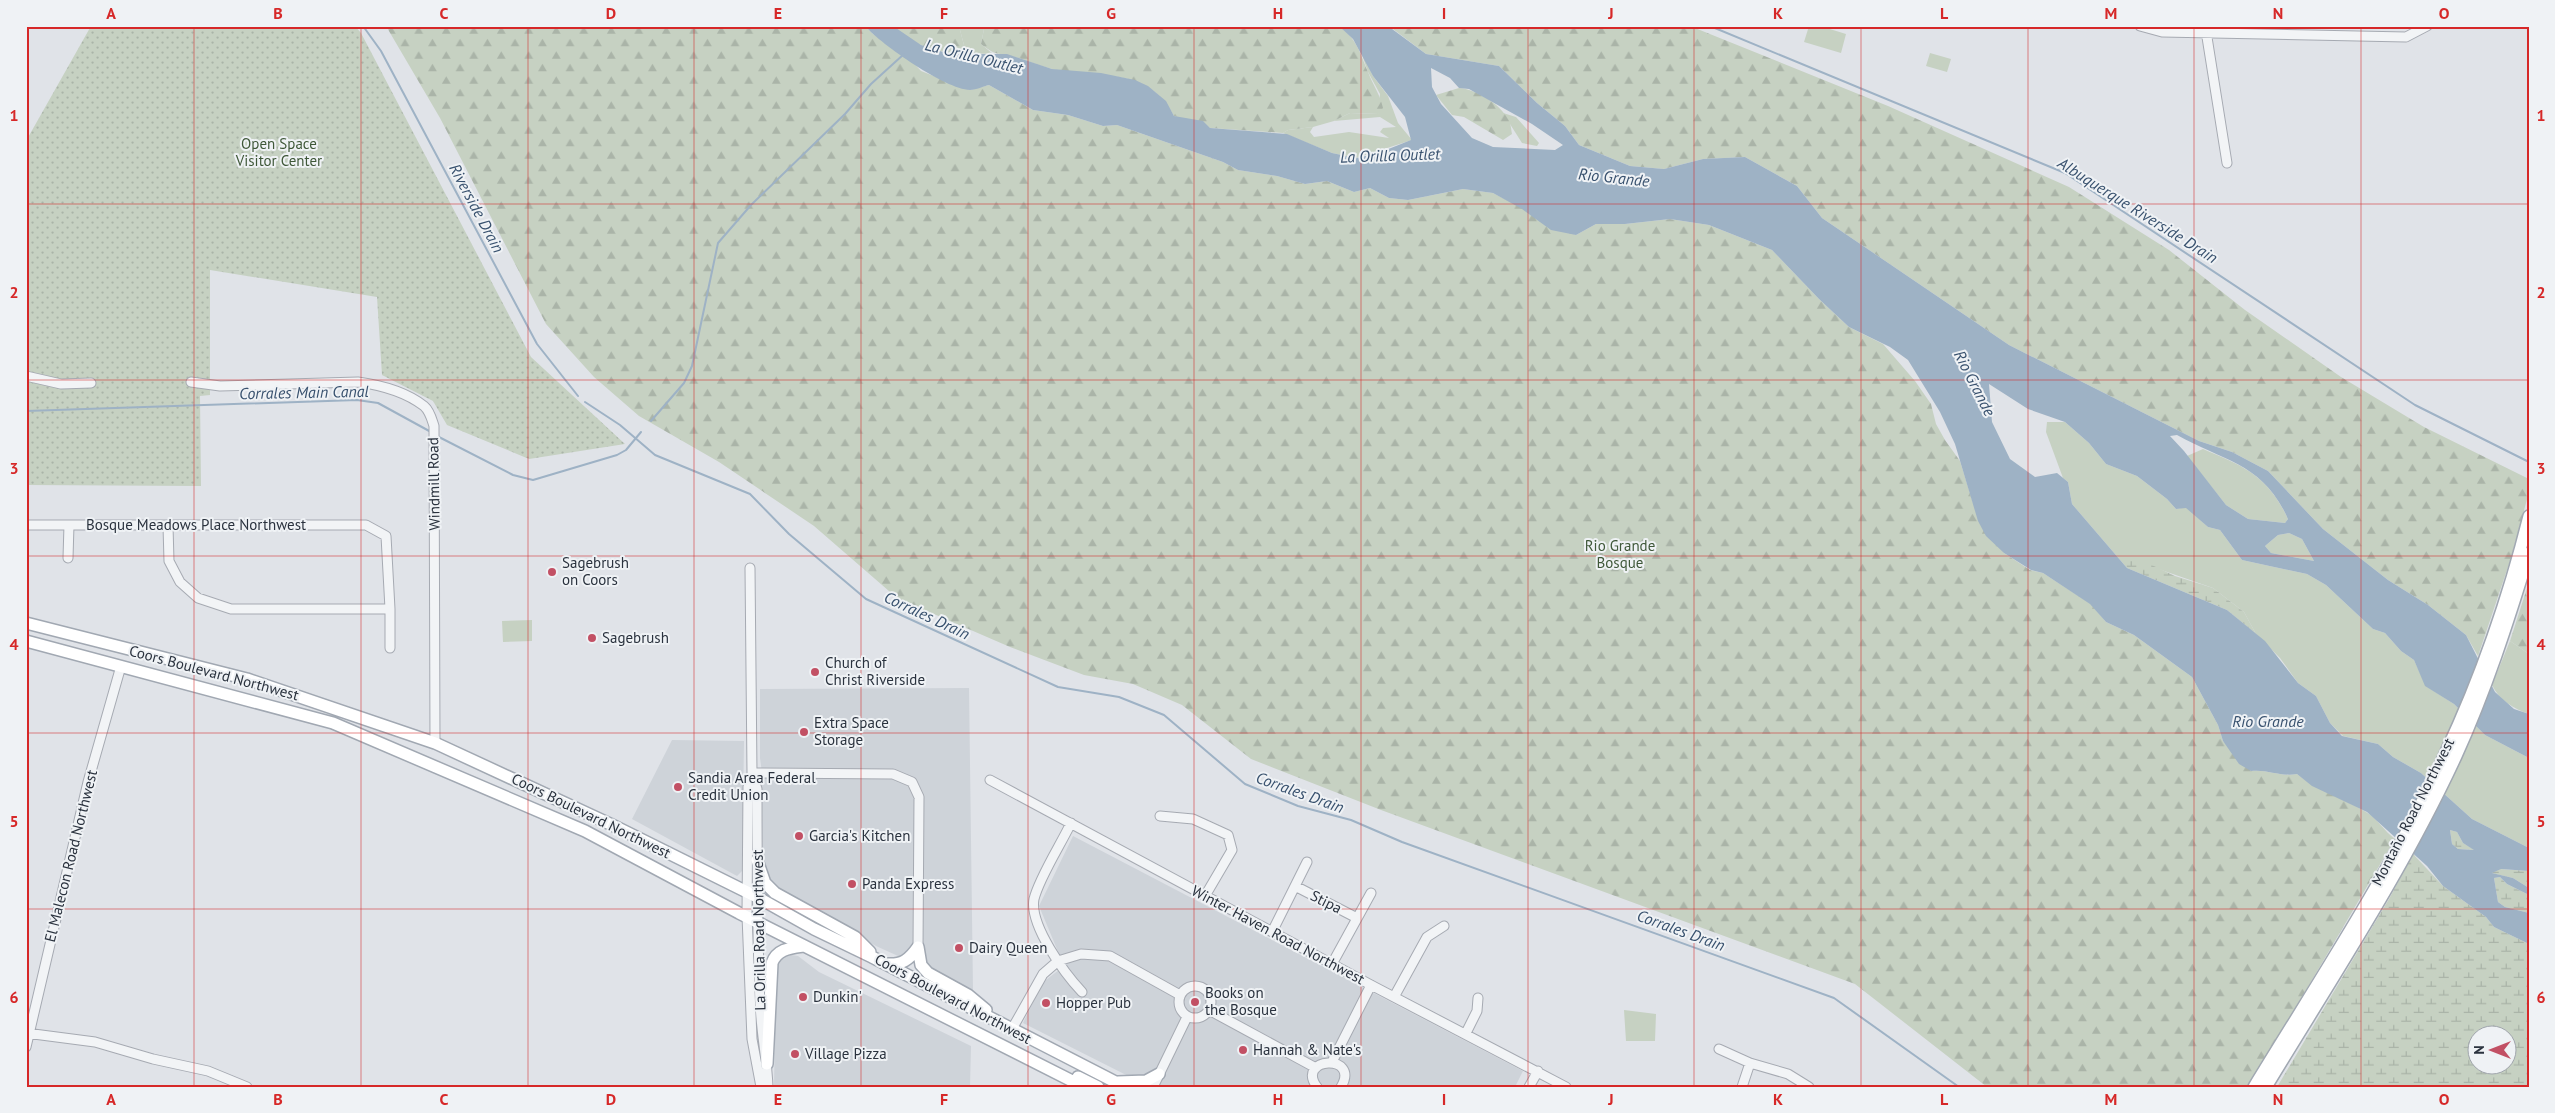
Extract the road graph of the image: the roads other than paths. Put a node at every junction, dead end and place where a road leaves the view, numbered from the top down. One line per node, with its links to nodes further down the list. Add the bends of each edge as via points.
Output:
1 (2140, 26): 3 (street, via 2162,32)
2 (2427, 26): 3 (street, via 2406,37)
3 (2206, 31): 4 (street)
4 (2227, 163)
5 (26, 376): 7 (street, via 61,384)
6 (191, 382): 20 (street, Windmill Road, via 220,386 378,384 424,406 434,426)
7 (91, 384)
8 (2529, 516): 73 (main road, Montaño Road Northwest, via 2474,685 2446,752 2373,891)
9 (26, 525): 10 (street, Bosque Meadows Place Northwest)
10 (69, 525): 11 (street, Bosque Meadows Place Northwest); 13 (street)
11 (168, 526): 15 (street, via 168,561 180,582 198,598 231,609); 15 (street, Bosque Meadows Place Northwest, via 366,525 386,536)
12 (2529, 554): 74 (main road, Montaño Road Northwest, via 2496,657 2456,756 2381,896)
13 (68, 558)
14 (750, 568): 21 (street, La Orilla Road Northwest)
15 (390, 609): 18 (street)
16 (26, 623): 20 (main road, Coors Boulevard Northwest, via 247,679)
17 (26, 640): 19 (main road, Coors Boulevard Northwest)
18 (390, 648)
19 (121, 666): 32 (main road, Coors Boulevard Northwest, via 333,723 585,831); 48 (street, El Malecon Road Northwest, via 88,782)
20 (435, 742): 29 (main road, Coors Boulevard Northwest)
21 (752, 773): 25 (street, La Orilla Road Northwest, via 757,789); 29 (street, La Orilla Road Northwest, via 748,787); 36 (street, via 894,774 912,782 919,797)
22 (990, 780): 24 (street, Winter Haven Road Northwest)
23 (1160, 816): 30 (street, via 1193,819 1228,834 1232,850)
24 (1071, 824): 30 (street, Winter Haven Road Northwest); 37 (street, via 1034,900 1036,921)
25 (757, 860): 29 (street, La Orilla Road Northwest); 38 (main road, via 765,883 775,893 855,937)
26 (1307, 862): 27 (street)
27 (1295, 886): 31 (street, Stipa); 34 (street)
28 (1371, 893): 31 (street)
29 (752, 895): 32 (street, La Orilla Road Northwest); 38 (main road, Coors Boulevard Northwest, via 814,930)
30 (1205, 896): 34 (street, Winter Haven Road Northwest)
31 (1357, 918): 39 (street)
32 (752, 919): 35 (main road, Coors Boulevard Northwest); 55 (street, La Orilla Road Northwest); 62 (street, La Orilla Road Northwest, via 753,1051)
33 (1444, 926): 43 (street, via 1427,937)
34 (1272, 932): 39 (street, Winter Haven Road Northwest)
35 (804, 946): 50 (main road, Coors Boulevard Northwest); 55 (main road, via 784,950 777,954 772,964)
36 (918, 947): 38 (main road, via 904,962); 47 (main road, via 922,965 928,972 968,995)
37 (1058, 961): 41 (street); 42 (street, via 1081,954 1110,956); 47 (street, via 1037,982)
38 (883, 963): 47 (main road, Coors Boulevard Northwest)
39 (1332, 964): 40 (street, Winter Haven Road Northwest)
40 (1371, 985): 43 (street, Winter Haven Road Northwest); 53 (street)
41 (1082, 992)
42 (1180, 995): 45 (street, via 1188,988 1204,989 1210,998); 46 (street, via 1179,1005)
43 (1394, 997): 49 (street, Winter Haven Road Northwest)
44 (1478, 998): 49 (street, via 1477,1011)
45 (1209, 1010): 46 (street, via 1198,1018); 56 (street)
46 (1187, 1017): 58 (street)
47 (1007, 1027): 59 (main road, Coors Boulevard Northwest)
48 (27, 1033): 51 (street, El Malecon Road Northwest); 61 (street, via 94,1042 208,1071)
49 (1466, 1033): 57 (street, Winter Haven Road Northwest)
50 (994, 1042): 64 (main road, Coors Boulevard Northwest); 65 (main road, via 1015,1045)
51 (26, 1047)
52 (1719, 1049): 54 (street)
53 (1332, 1062): 56 (street, via 1323,1062); 60 (street, via 1343,1071)
54 (1750, 1063): 71 (street); 72 (street, via 1788,1074)
55 (767, 1064): 63 (street, La Orilla Road Northwest)
56 (1316, 1068): 68 (street, via 1313,1079)
57 (1538, 1070): 69 (street); 70 (street, Winter Haven Road Northwest)
58 (1160, 1074): 59 (main road, via 1146,1082); 67 (street)
59 (1114, 1081): 66 (main road, Coors Boulevard Northwest)
60 (1342, 1086)
61 (247, 1087)
62 (761, 1087)
63 (768, 1087)
64 (1084, 1087)
65 (1098, 1087)
66 (1126, 1087)
67 (1153, 1087)
68 (1317, 1087)
69 (1529, 1087)
70 (1566, 1087)
71 (1742, 1087)
72 (1809, 1087)
73 (2254, 1087)
74 (2266, 1087)

